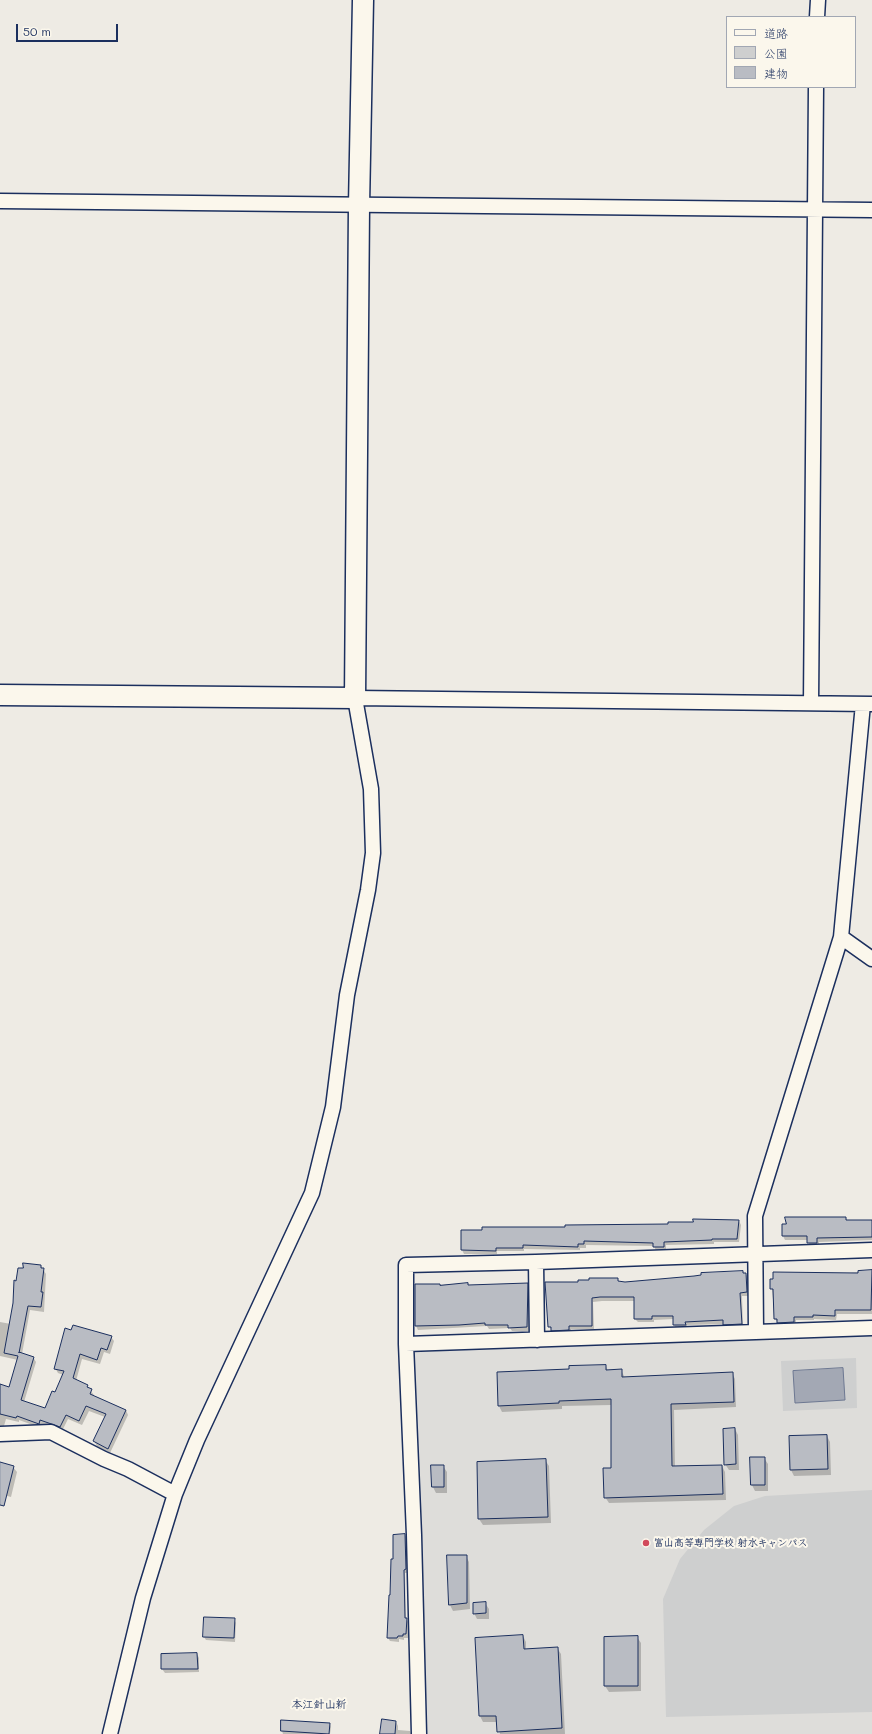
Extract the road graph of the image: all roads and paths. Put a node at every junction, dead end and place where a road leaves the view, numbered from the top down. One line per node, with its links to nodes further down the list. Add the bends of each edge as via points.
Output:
1 (363, 0): 6 (street)
2 (818, 0): 3 (street)
3 (817, 16)
4 (816, 88): 7 (street)
5 (0, 201): 6 (street)
6 (359, 206): 7 (street); 11 (street)
7 (814, 209): 8 (street); 10 (street)
8 (872, 210)
9 (0, 695): 11 (street)
10 (811, 704): 11 (street); 12 (street)
11 (356, 705): 23 (street, via 371,789 373,853 347,995 333,1107 312,1193 197,1440)
12 (866, 706): 13 (street, via 860,738)
13 (841, 937): 14 (street); 16 (street, via 755,1216)
14 (872, 958)
15 (872, 1250): 16 (street)
16 (756, 1254): 17 (street); 19 (street)
17 (536, 1262): 20 (street); 21 (street, via 406,1265)
18 (872, 1328): 19 (street)
19 (756, 1332): 20 (street)
20 (537, 1340): 21 (street)
21 (406, 1344): 25 (street)
22 (0, 1434): 23 (street, via 51,1432)
23 (175, 1494): 24 (street, via 143,1598)
24 (110, 1734)
25 (419, 1734)

